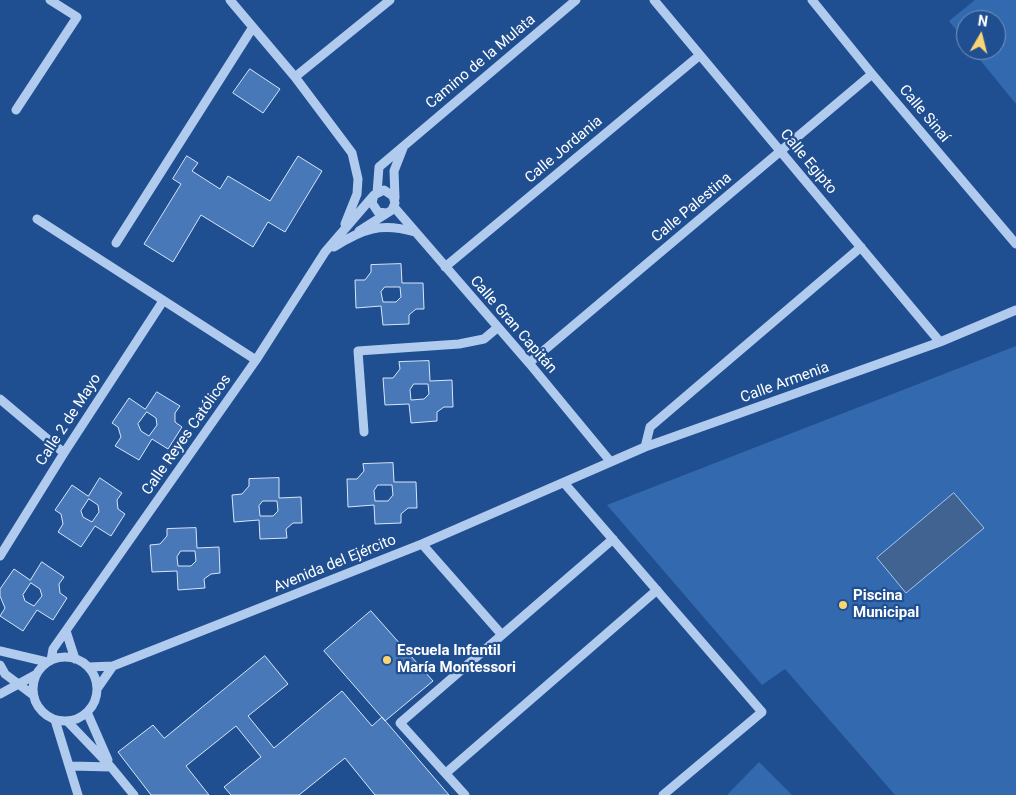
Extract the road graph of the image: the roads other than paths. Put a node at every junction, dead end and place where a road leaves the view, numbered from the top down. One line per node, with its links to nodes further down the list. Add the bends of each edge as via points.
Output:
1 (50, 0): 11 (street, via 77,17)
2 (230, 0): 7 (street)
3 (390, 0): 10 (street)
4 (576, 0): 12 (street, Camino de la Mulata)
5 (654, 0): 8 (street, Calle Egipto)
6 (812, 0): 9 (street, Calle Sinaí)
7 (253, 27): 10 (street); 22 (street)
8 (700, 54): 13 (street, Calle Egipto); 26 (street, Calle Jordania)
9 (872, 74): 13 (street, Calle Palestina); 23 (street, Calle Sinaí)
10 (295, 76): 14 (street, via 352,153)
11 (16, 110)
12 (404, 145): 15 (street, Camino de la Mulata, via 379,167); 16 (street, Camino de la Mulata, via 394,170)
13 (781, 152): 24 (street, Calle Egipto); 32 (street, Calle Palestina)
14 (358, 179): 15 (street); 21 (street, via 353,206)
15 (373, 199): 16 (street, via 388,191); 17 (street, via 378,212); 21 (street, Calle Reyes Católicos)
16 (394, 203): 17 (street, Calle Reyes Católicos); 20 (street, Calle Gran Capitán)
17 (386, 213): 19 (street, Calle Reyes Católicos)
18 (37, 219): 27 (street)
19 (359, 231): 20 (street, Calle Reyes Católicos, via 392,228); 25 (street, Calle Reyes Católicos)
20 (416, 232): 26 (street, Calle Gran Capitán)
21 (338, 236): 25 (street, Calle Reyes Católicos)
22 (116, 243)
23 (1016, 244)
24 (861, 247): 30 (street, Calle Egipto); 35 (street, via 650,427)
25 (325, 252): 31 (street, Calle Reyes Católicos)
26 (445, 266): 29 (street, Calle Gran Capitán)
27 (163, 301): 31 (street); 36 (street, Calle 2 de Mayo)
28 (1016, 310): 30 (street, Calle Armenia)
29 (498, 328): 32 (street, Calle Gran Capitán); 34 (street, via 484,339 459,344 358,351)
30 (940, 342): 35 (street, Calle Armenia)
31 (256, 360): 43 (street, Calle Reyes Católicos)
32 (529, 363): 37 (street, Calle Gran Capitán)
33 (0, 399): 36 (street)
34 (364, 432)
35 (645, 447): 37 (street, Calle Armenia)
36 (64, 453): 41 (street, Calle 2 de Mayo)
37 (610, 462): 38 (street, Calle Armenia)
38 (565, 484): 39 (street); 40 (street, Avenida del Ejército)
39 (613, 539): 42 (street); 44 (street)
40 (422, 544): 44 (street); 49 (street, Avenida del Ejército)
41 (0, 556)
42 (657, 590): 61 (street); 65 (street, via 762,712)
43 (66, 632): 46 (street); 47 (street, Calle Reyes Católicos, via 53,649)
44 (502, 635): 61 (street, via 400,723)
45 (0, 651): 47 (street)
46 (75, 659): 47 (street, via 57,657); 50 (street)
47 (49, 661): 51 (street)
48 (0, 664): 52 (street, via 5,674)
49 (113, 666): 50 (street, Avenida del Ejército); 53 (street)
50 (89, 667): 53 (street)
51 (35, 674): 52 (street); 55 (street)
52 (20, 683): 54 (street); 55 (street)
53 (97, 689): 56 (street, via 94,703)
54 (0, 694)
55 (33, 695): 57 (street, via 37,706)
56 (87, 712): 58 (street); 60 (street)
57 (55, 720): 58 (street); 59 (street)
58 (67, 721): 60 (street)
59 (71, 766): 60 (street); 62 (street)
60 (111, 767): 63 (street)
61 (446, 773): 64 (street)
62 (78, 795)
63 (134, 795)
64 (464, 795)
65 (663, 795)

